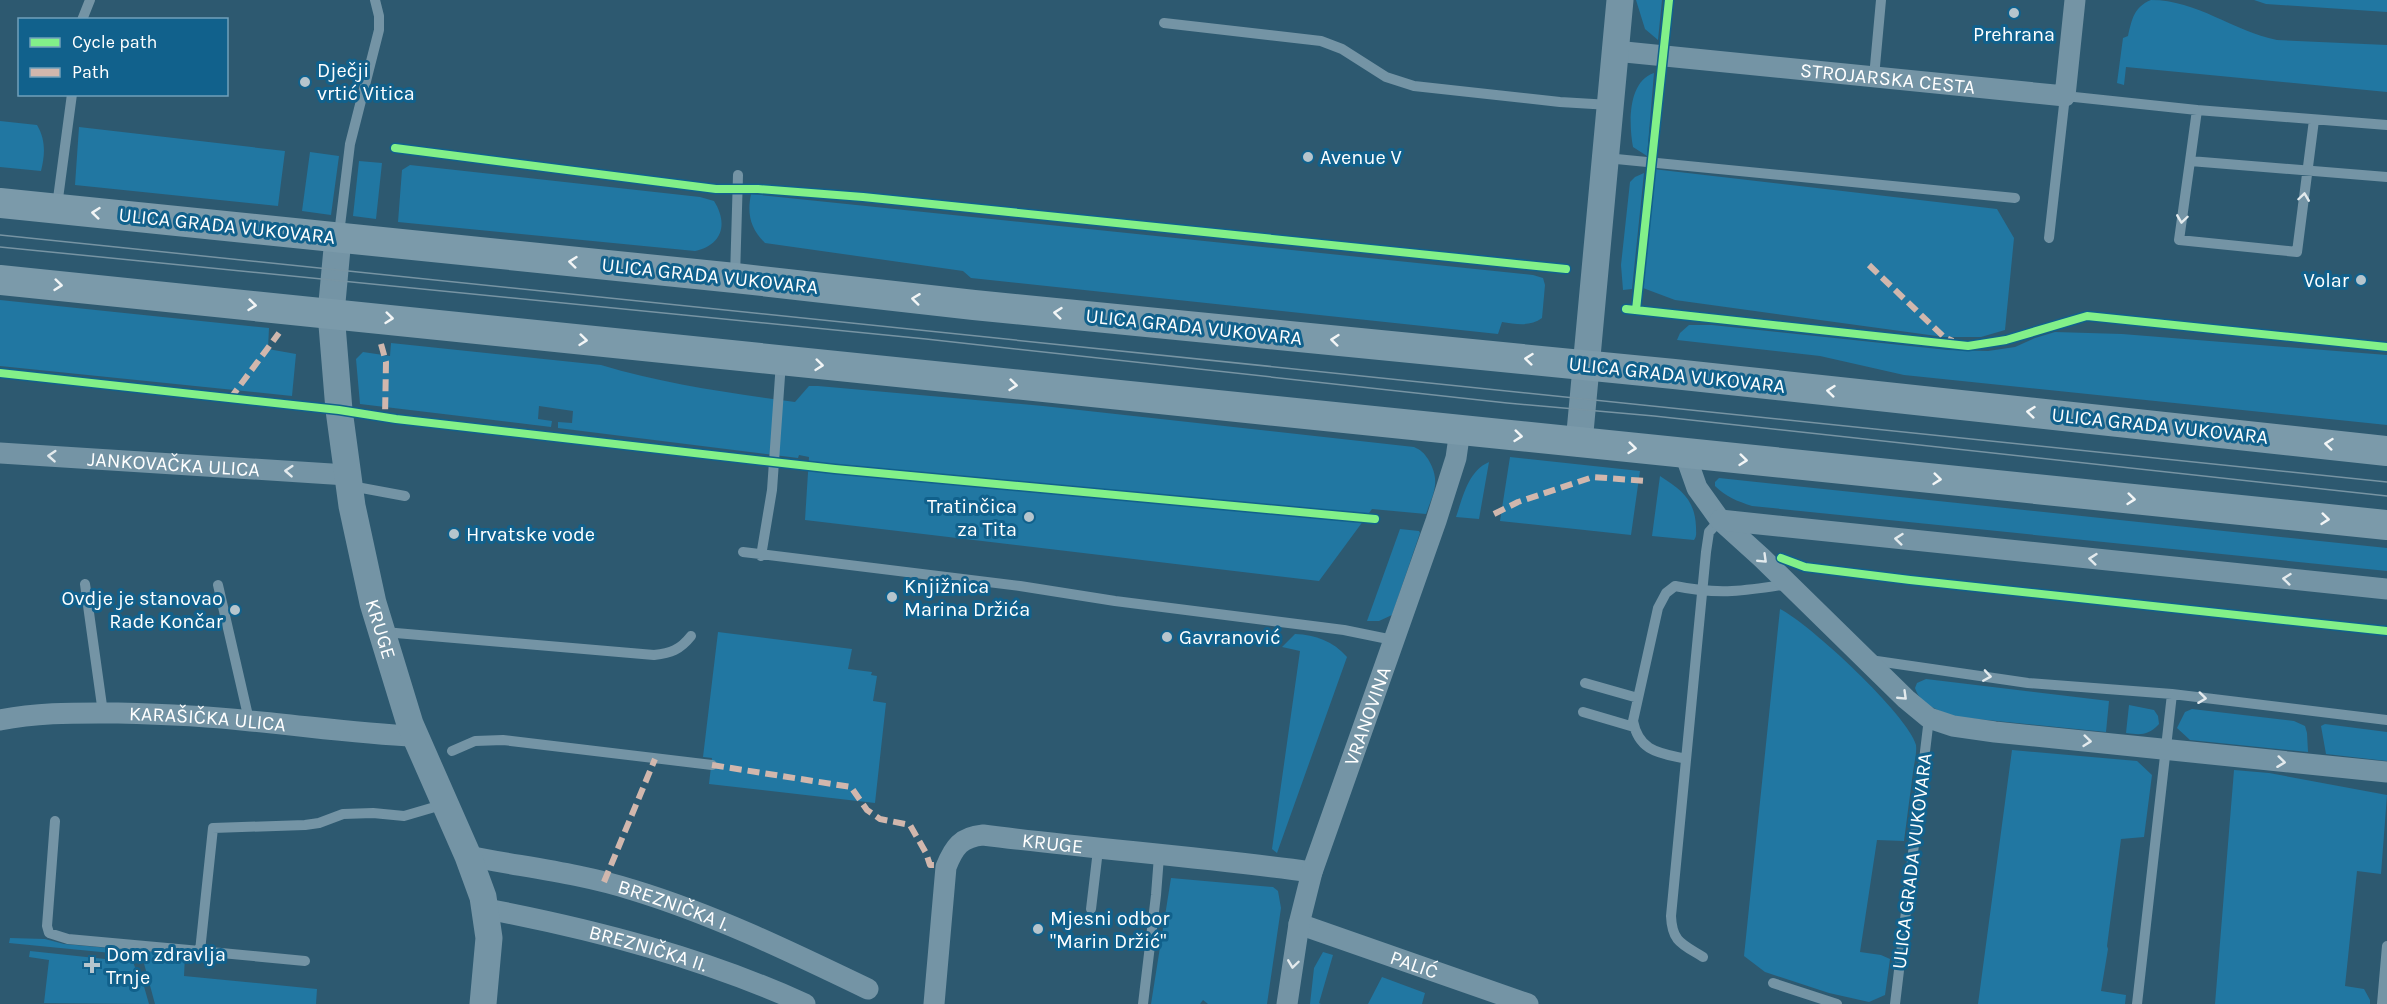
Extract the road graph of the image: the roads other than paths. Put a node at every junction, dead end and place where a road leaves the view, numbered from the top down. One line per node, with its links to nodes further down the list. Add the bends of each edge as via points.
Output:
1 (90, 0): 6 (lane)
2 (375, 0): 24 (lane, via 379,30 350,144)
3 (1620, 0): 8 (street)
4 (1881, 0): 9 (lane)
5 (2075, 0): 11 (street)
6 (83, 18)
7 (1164, 23): 12 (lane, via 1321,41 1342,49 1386,77 1414,86)
8 (1615, 51): 9 (street, STROJARSKA CESTA); 12 (street)
9 (1875, 77): 11 (street, STROJARSKA CESTA)
10 (72, 96): 23 (lane)
11 (2065, 96): 13 (lane); 25 (lane)
12 (1611, 105): 16 (street)
13 (2197, 110): 14 (lane); 17 (lane)
14 (2314, 120): 15 (lane); 18 (lane)
15 (2387, 125)
16 (1606, 158): 21 (lane); 30 (street)
17 (2190, 161): 18 (lane); 18 (lane, one-way to 18, via 2180,240 2296,252)
18 (2308, 170): 20 (lane)
19 (738, 175): 26 (lane)
20 (2387, 177)
21 (2014, 198)
22 (0, 203): 23 (main road, ULICA GRADA VUKOVARA)
23 (57, 209): 24 (main road, ULICA GRADA VUKOVARA, one-way to 23)
24 (338, 238): 26 (main road, ULICA GRADA VUKOVARA, one-way to 24); 28 (street, KRUGE)
25 (2049, 238)
26 (735, 278): 30 (main road, ULICA GRADA VUKOVARA, one-way to 26)
27 (0, 279): 28 (main road, one-way to 28)
28 (331, 313): 29 (main road, one-way to 29); 36 (street, KRUGE)
29 (781, 361): 31 (main road, one-way to 31); 41 (lane, via 772,490)
30 (1588, 365): 32 (street); 33 (main road, ULICA GRADA VUKOVARA, one-way to 30)
31 (1460, 430): 32 (main road, one-way to 32); 49 (street, VRANOVINA, via 1437,521)
32 (1579, 443): 35 (main road, one-way to 35)
33 (2387, 451)
34 (0, 453): 36 (street, JANKOVAČKA ULICA, one-way to 34)
35 (1685, 454): 38 (street, via 1698,488); 39 (main road, one-way to 39)
36 (347, 481): 37 (lane); 47 (street, KRUGE)
37 (405, 496)
38 (1720, 520): 43 (street, one-way to 43); 45 (street, one-way to 38); 46 (lane, via 1708,532)
39 (2387, 525)
40 (743, 552): 41 (lane)
41 (761, 556): 49 (lane, via 1020,586 1333,628)
42 (86, 584): 55 (lane)
43 (1788, 584): 46 (lane, via 1735,592); 50 (street)
44 (218, 585): 58 (lane)
45 (2387, 589)
46 (1702, 592): 53 (lane, via 1676,586 1666,593 1658,608); 64 (lane)
47 (381, 631): 48 (lane, via 654,656 671,653); 61 (street, KRUGE)
48 (691, 636)
49 (1393, 640): 72 (street, VRANOVINA)
50 (1867, 659): 52 (lane, one-way to 52, via 2028,683); 56 (street, one-way to 56)
51 (1584, 683): 53 (lane)
52 (2172, 694): 59 (lane, one-way to 59); 62 (lane)
53 (1638, 698): 60 (lane)
54 (1583, 712): 60 (lane)
55 (103, 713): 57 (street, KARAŠIČKA ULICA, via 30,714); 58 (street, KARAŠIČKA ULICA)
56 (1929, 718): 62 (street, one-way to 62, via 1995,732); 89 (lane, ULICA GRADA VUKOVARA)
57 (0, 720)
58 (249, 720): 61 (street, KARAŠIČKA ULICA, via 362,734)
59 (2387, 720)
60 (1634, 727): 64 (lane, via 1638,738 1653,751)
61 (415, 736): 67 (street, KRUGE)
62 (2165, 748): 66 (street, one-way to 66); 90 (lane)
63 (452, 751): 65 (lane, via 475,741 503,741)
64 (1686, 759): 78 (lane, via 1671,931)
65 (712, 765)
66 (2387, 772)
67 (445, 804): 70 (street, KRUGE); 77 (lane, via 404,816 343,814 304,825 213,828)
68 (55, 821): 77 (lane, via 49,933 68,939)
69 (1098, 850): 71 (street, KRUGE); 74 (lane); 84 (street, KRUGE, via 983,835 963,840 955,847 946,867)
70 (468, 856): 73 (street, KRUGE); 81 (street, BREZNIČKA I., via 604,882 662,899 747,932)
71 (1159, 856): 72 (street, KRUGE); 85 (lane)
72 (1312, 872): 75 (street, VRANOVINA)
73 (487, 909): 82 (street, KRUGE, via 489,938); 83 (street, BREZNIČKA II., via 566,925 677,956)
74 (1091, 909)
75 (1299, 924): 86 (street, VRANOVINA, one-way to 86); 87 (street, PALIĆ)
76 (2387, 946): 91 (lane)
77 (200, 951): 79 (lane)
78 (1703, 957)
79 (305, 961)
80 (1773, 983): 88 (lane)
81 (868, 989)
82 (483, 1004)
83 (805, 1004)
84 (934, 1004)
85 (1143, 1004)
86 (1287, 1004)
87 (1528, 1004)
88 (1837, 1004)
89 (1895, 1004)
90 (2137, 1004)
91 (2382, 1004)

